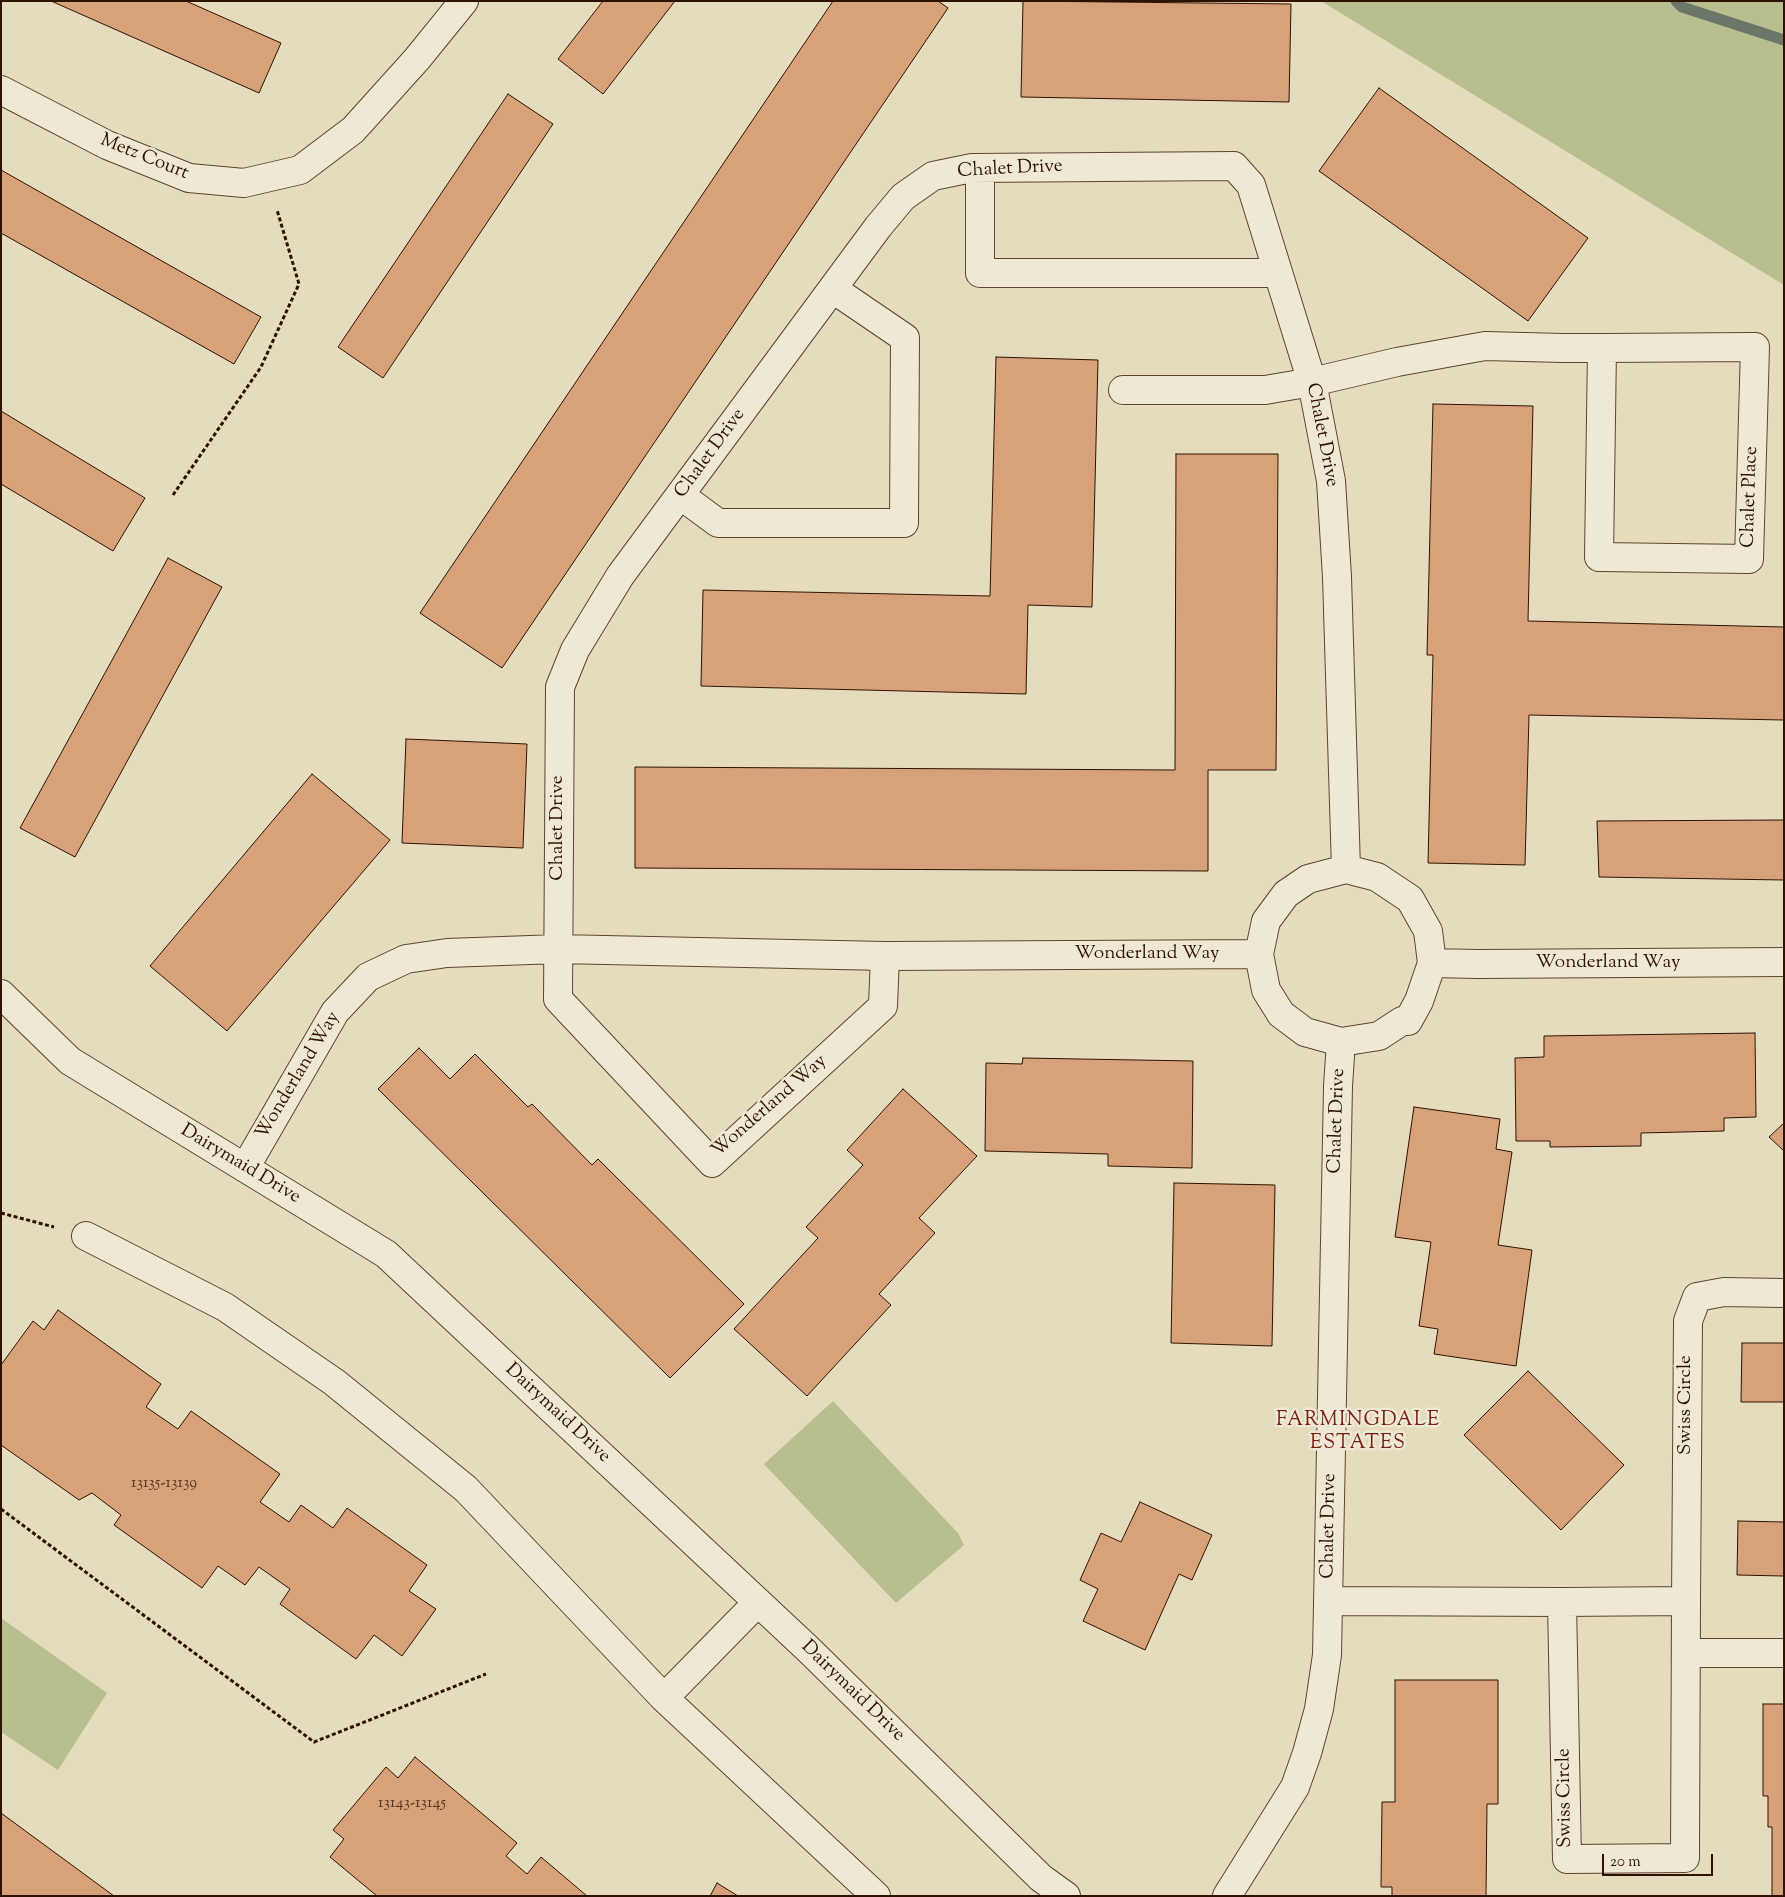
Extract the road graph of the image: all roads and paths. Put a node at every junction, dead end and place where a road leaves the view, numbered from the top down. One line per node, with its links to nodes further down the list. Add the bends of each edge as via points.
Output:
1 (464, 1): 4 (street, Metz Court, via 353,130 300,170)
2 (1, 90): 4 (street, Metz Court, via 107,145 189,178 244,183)
3 (980, 168): 5 (street, Chalet Drive, via 1234,166 1251,185); 5 (street, via 980,273); 6 (street, Chalet Drive, via 933,176 903,197)
4 (268, 177): 10 (path, via 299,284 261,367)
5 (1278, 273): 8 (street, Chalet Drive)
6 (833, 289): 11 (street, Chalet Drive); 11 (street, via 904,338 904,523 718,523)
7 (1602, 348): 7 (street, Chalet Place, via 1599,557 1749,560 1755,347); 8 (street, Chalet Place, via 1485,346)
8 (1312, 382): 9 (street, Chalet Place, via 1265,390); 12 (street, Chalet Drive, via 1331,482)
9 (1123, 390)
10 (173, 495)
11 (680, 495): 13 (street, Chalet Drive, via 620,576 586,629 560,687)
12 (1346, 869): 14 (street, via 1308,879 1286,894 1266,921); 17 (street, via 1377,876 1410,899 1428,931)
13 (558, 949): 15 (street, Wonderland Way); 15 (street, Wonderland Way, via 558,999 712,1163 883,1006); 20 (street, Wonderland Way, via 406,959 368,977 334,1012)
14 (1260, 954): 15 (street, Wonderland Way); 19 (street, via 1266,990 1281,1014 1305,1032)
15 (885, 956)
16 (1784, 962): 17 (street, Wonderland Way)
17 (1432, 963): 19 (street, via 1419,1001 1408,1020 1378,1036)
18 (1, 994): 20 (street, Dairymaid Drive, via 70,1061)
19 (1341, 1042): 25 (street, Chalet Drive)
20 (245, 1168): 27 (street, Dairymaid Drive, via 386,1254)
21 (1, 1214): 22 (path)
22 (86, 1236): 32 (street, via 224,1307 334,1382 466,1489)
23 (1784, 1293): 26 (street, Swiss Circle, via 1724,1292 1697,1297 1688,1320)
24 (1, 1509): 31 (path, via 314,1742)
25 (1328, 1601): 28 (street); 35 (street, Chalet Drive, via 1327,1656 1319,1709 1307,1753 1295,1787)
26 (1686, 1601): 28 (street); 29 (street, Swiss Circle)
27 (758, 1602): 32 (street); 34 (street, Dairymaid Drive, via 1041,1878)
28 (1562, 1602): 29 (street, Swiss Circle, via 1567,1859 1685,1858)
29 (1686, 1653): 30 (street)
30 (1784, 1653)
31 (486, 1674)
32 (664, 1698): 33 (street)
33 (876, 1896)
34 (1066, 1896)
35 (1227, 1896)

